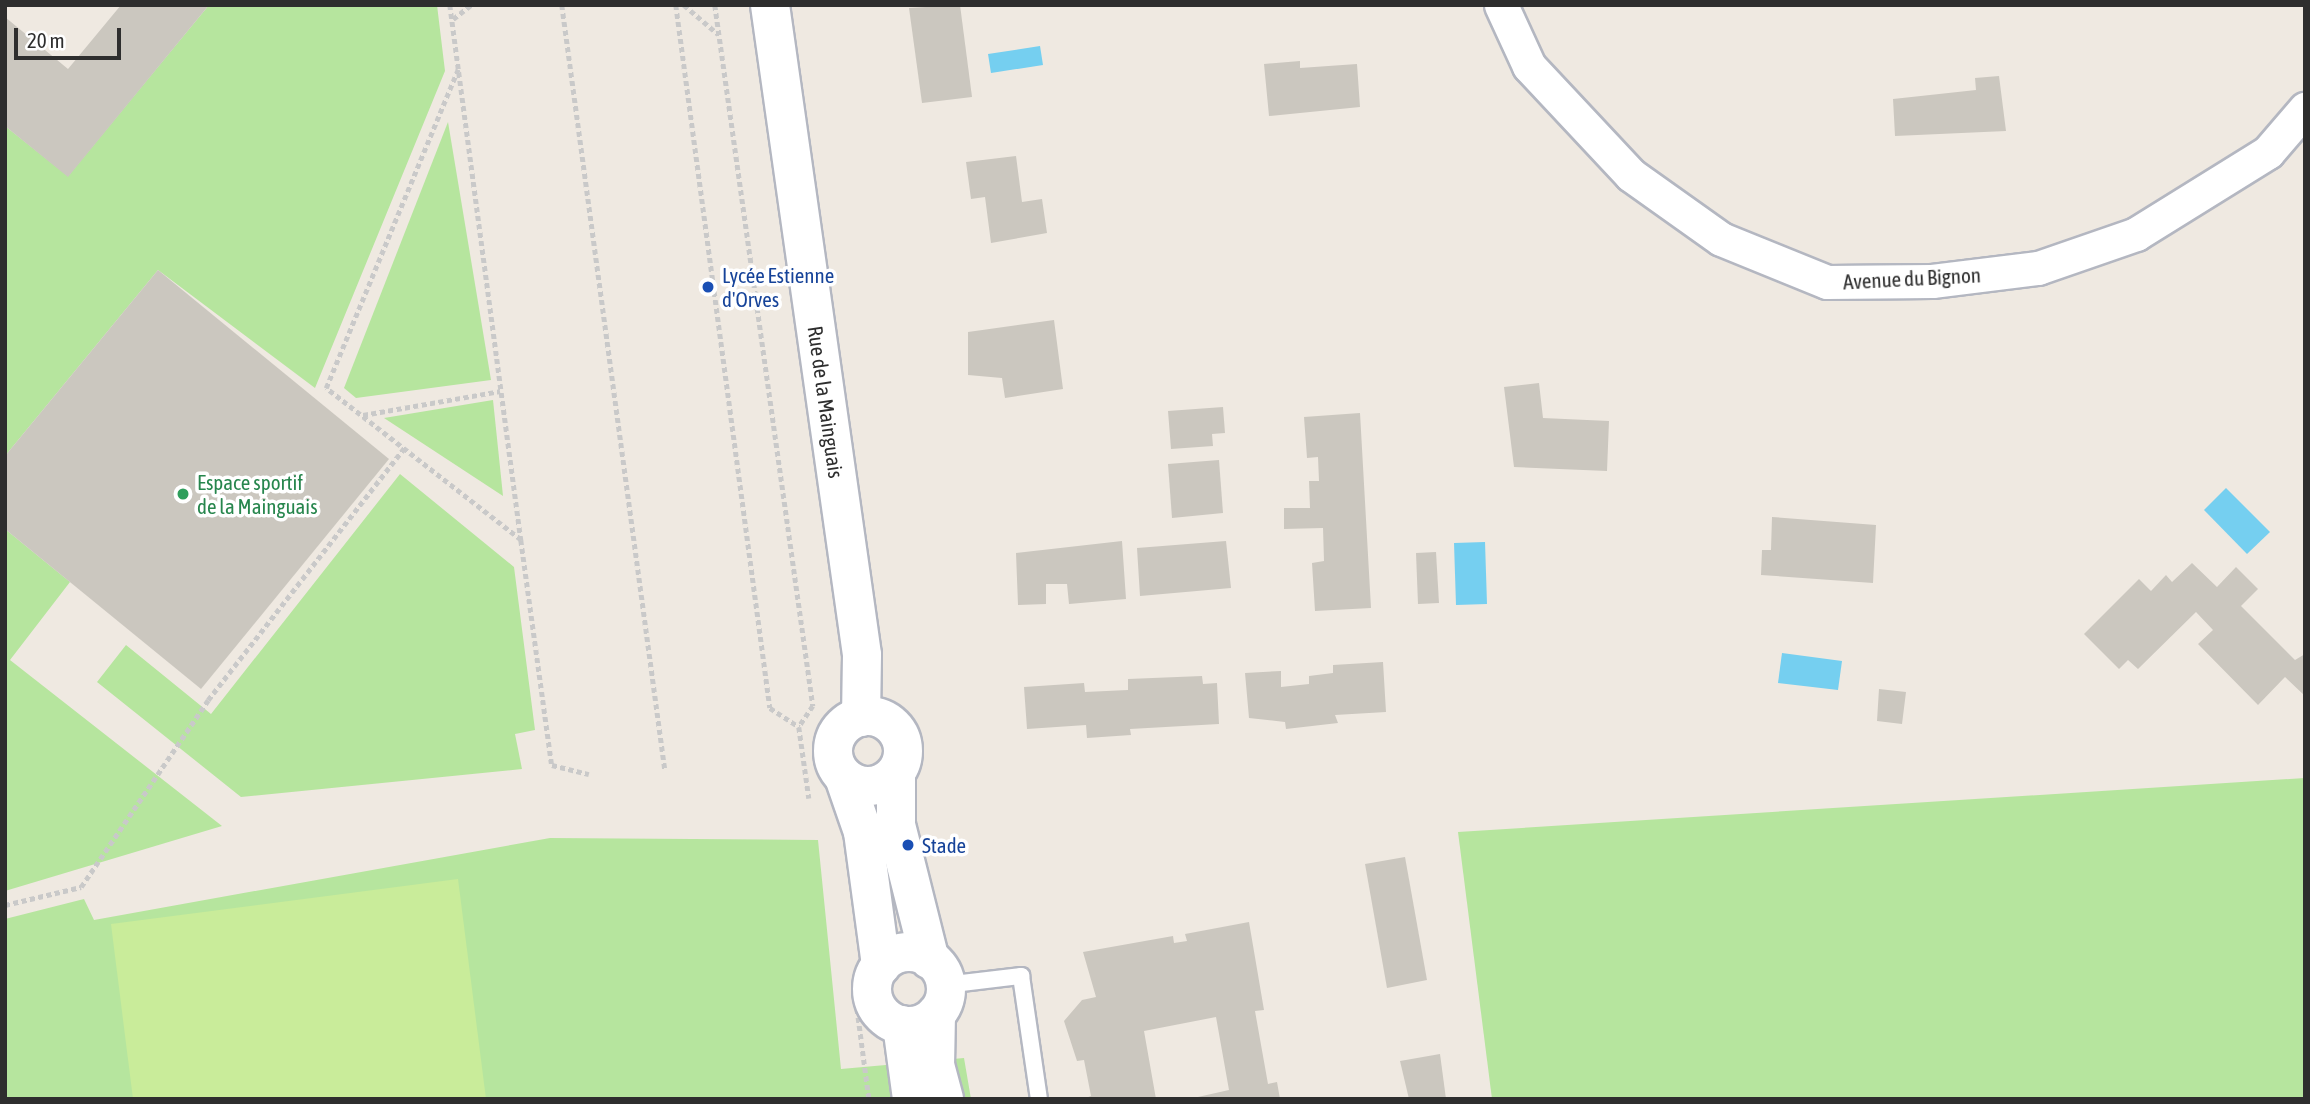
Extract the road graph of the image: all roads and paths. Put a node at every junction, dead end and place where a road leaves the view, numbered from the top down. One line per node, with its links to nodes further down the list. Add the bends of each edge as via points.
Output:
1 (450, 5): 9 (path)
2 (471, 5): 9 (path)
3 (562, 5): 19 (path)
4 (676, 5): 18 (path, via 770,708)
5 (684, 5): 10 (path)
6 (715, 5): 10 (path)
7 (771, 5): 17 (street, Rue de la Mainguais, via 862,655)
8 (1501, 5): 12 (street, Avenue du Bignon, via 1529,66 1631,175 1721,239 1827,282 1932,281 2038,268 2136,234 2268,152)
9 (452, 20): 11 (path)
10 (719, 34): 18 (path, via 813,706)
11 (458, 69): 13 (path); 14 (path, via 327,388)
12 (2305, 108)
13 (500, 391): 14 (path); 16 (path)
14 (363, 415): 15 (path)
15 (405, 447): 16 (path); 24 (path, via 208,700 81,887)
16 (521, 540): 21 (path, via 552,765)
17 (861, 717): 20 (street, via 882,719 898,733 904,753); 22 (street, via 844,727 834,744)
18 (799, 727): 23 (path)
19 (665, 770)
20 (896, 773): 22 (street, via 865,786); 26 (street, via 896,825)
21 (589, 774)
22 (844, 777): 25 (street, via 863,832)
23 (804, 789)
24 (5, 905)
25 (881, 966): 26 (street, via 904,953); 26 (street, via 872,986 875,1004)
26 (928, 996): 27 (street); 28 (street, via 935,1065); 29 (lane, via 1021,976)
27 (912, 1099)
28 (944, 1099)
29 (1039, 1099)

